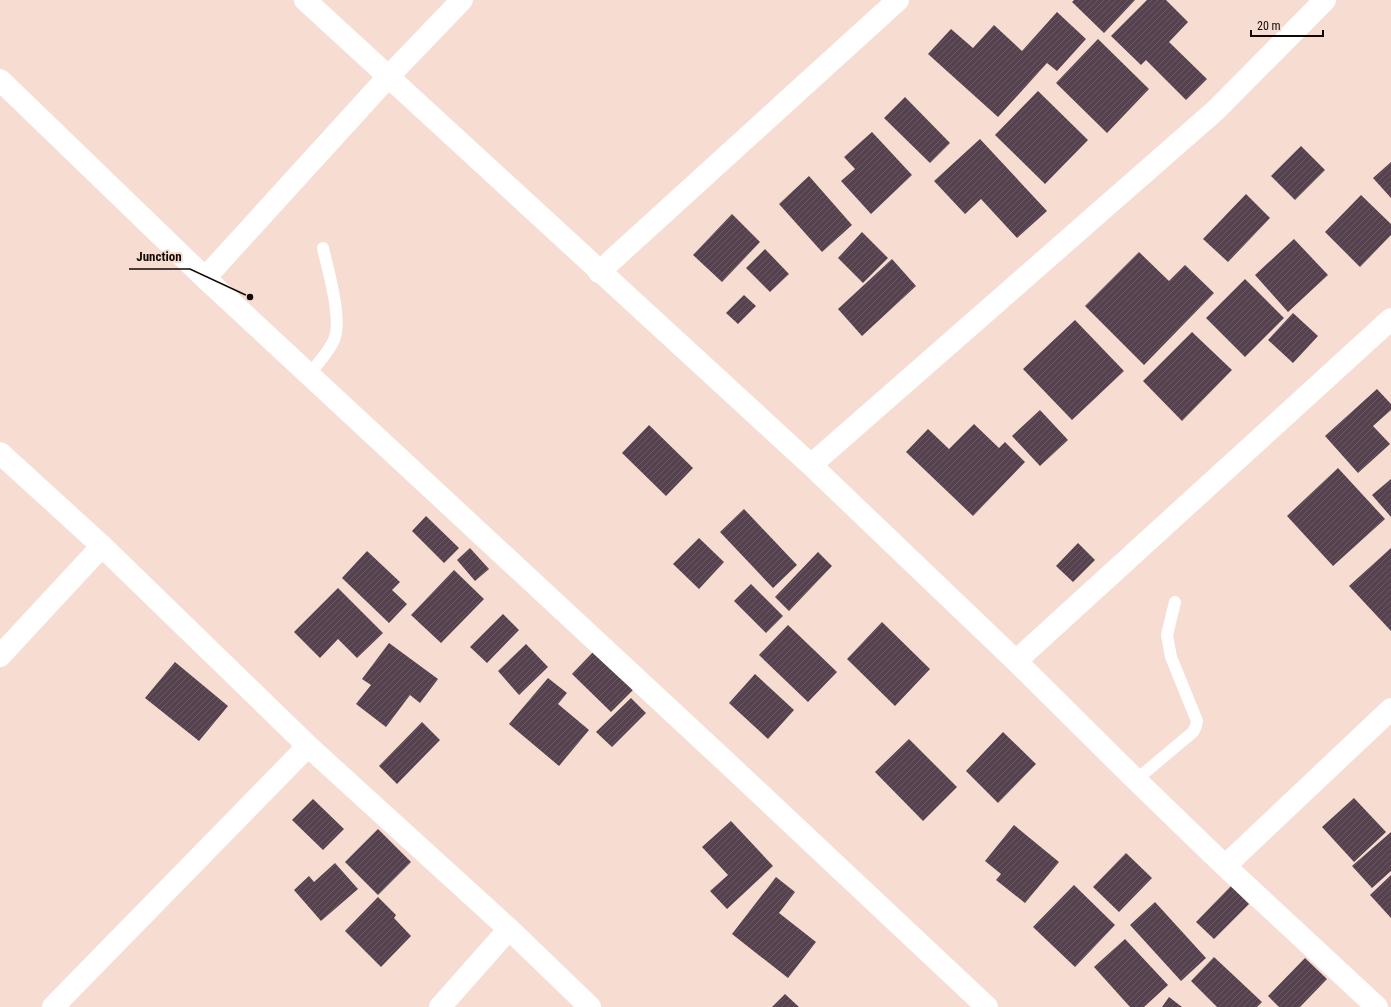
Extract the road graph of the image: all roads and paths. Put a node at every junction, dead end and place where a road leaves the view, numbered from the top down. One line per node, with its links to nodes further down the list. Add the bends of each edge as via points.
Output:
1 (305, 0): 5 (street)
2 (462, 0): 5 (street)
3 (898, 0): 8 (street)
4 (1325, 0): 13 (street, via 1216,110)
5 (388, 77): 8 (street); 9 (street)
6 (0, 80): 9 (street)
7 (323, 248): 11 (lane, via 338,329 334,342)
8 (600, 272): 13 (street)
9 (205, 278): 11 (street)
10 (1391, 319): 17 (street)
11 (309, 374): 26 (street)
12 (0, 453): 14 (street)
13 (811, 465): 17 (street)
14 (102, 546): 16 (street); 19 (street)
15 (1175, 602): 20 (lane, via 1167,635 1171,657 1197,721 1196,726 1193,732)
16 (0, 656)
17 (1016, 662): 20 (street)
18 (1391, 709): 21 (street)
19 (308, 746): 22 (street); 23 (street)
20 (1136, 780): 21 (street)
21 (1225, 866): 27 (street)
22 (509, 929): 24 (street); 25 (street)
23 (53, 1007)
24 (440, 1007)
25 (590, 1007)
26 (987, 1007)
27 (1377, 1007)

